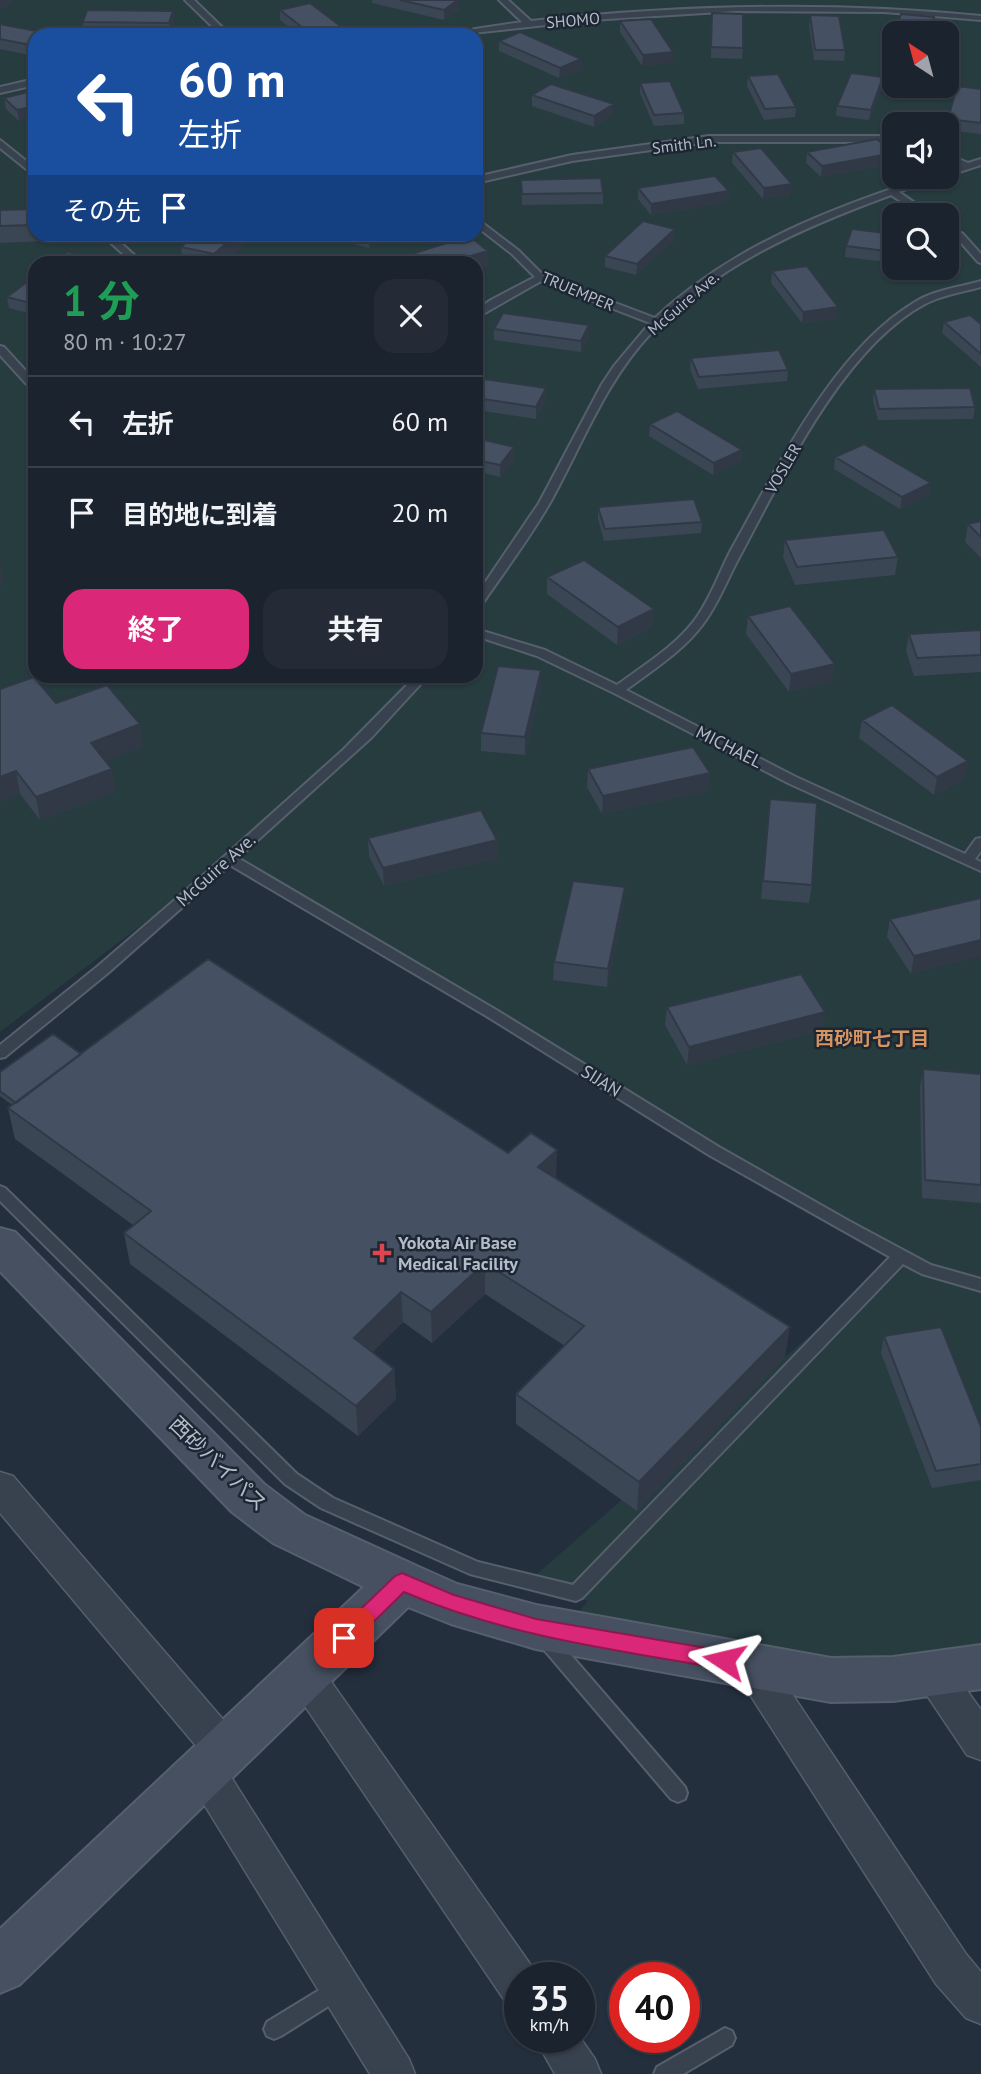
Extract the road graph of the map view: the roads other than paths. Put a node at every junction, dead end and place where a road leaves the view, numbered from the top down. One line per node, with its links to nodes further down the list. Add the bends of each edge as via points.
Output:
1 (189, 0): 5 (lane)
2 (503, 0): 4 (lane)
3 (981, 18): 4 (lane, SHOMO, via 874,11 718,10)
4 (529, 24): 6 (lane, SHOMO)
5 (219, 28)
6 (483, 31)
7 (28, 84): 8 (lane)
8 (0, 90)
9 (882, 139): 16 (lane, Smith Ln., via 709,139 572,158)
10 (0, 143): 14 (lane)
11 (959, 162): 13 (lane)
12 (981, 162): 13 (lane)
13 (968, 166): 15 (lane)
14 (28, 167)
15 (959, 169)
16 (483, 178)
17 (897, 189): 18 (lane, McGuire Ave.)
18 (891, 191): 19 (lane); 28 (lane, McGuire Ave., via 797,228 729,264)
19 (910, 203)
20 (483, 227): 25 (lane, TRUEMPER)
21 (959, 235): 24 (lane)
22 (114, 242): 23 (lane)
23 (130, 256)
24 (981, 260)
25 (541, 278): 27 (lane); 28 (lane, TRUEMPER)
26 (981, 284): 34 (lane, VOSLER, via 922,302 897,318 860,356 828,395 792,453 700,620 664,656)
27 (483, 311)
28 (656, 322): 31 (lane, McGuire Ave., via 617,368 542,505)
29 (0, 349): 30 (lane)
30 (28, 379)
31 (483, 594)
32 (483, 634): 34 (lane, MICHAEL, via 541,653)
33 (415, 683): 36 (lane, McGuire Ave., via 352,748)
34 (618, 690): 37 (lane, MICHAEL, via 792,780)
35 (981, 842): 37 (lane)
36 (229, 859): 39 (lane, McGuire Ave., via 78,992); 42 (lane, SIJAN, via 714,1151)
37 (967, 861): 38 (lane, MICHAEL)
38 (981, 867)
39 (0, 1053)
40 (0, 1192): 42 (lane, via 300,1485 327,1503 476,1569 576,1593)
41 (0, 1244): 45 (street, 西砂バイパス, via 248,1498 289,1529)
42 (901, 1256): 43 (lane, SIJAN, via 927,1270)
43 (981, 1285)
44 (0, 1487): 52 (street)
45 (402, 1582): 46 (street, 西砂バイパス, via 451,1603); 50 (street)
46 (536, 1628): 47 (street, 西砂バイパス); 53 (lane)
47 (751, 1664): 49 (street, 西砂バイパス, via 831,1680); 57 (street, via 951,1969)
48 (981, 1667): 49 (street, 西砂バイパス)
49 (933, 1674): 51 (street)
50 (305, 1675): 52 (street); 54 (street)
51 (981, 1742)
52 (215, 1761): 55 (street); 56 (street)
53 (678, 1793)
54 (504, 1963)
55 (0, 1966)
56 (340, 1987): 58 (lane); 61 (street)
57 (981, 2003)
58 (274, 2029)
59 (726, 2038): 63 (lane)
60 (566, 2053): 62 (street)
61 (394, 2074)
62 (580, 2074)
63 (664, 2074)

